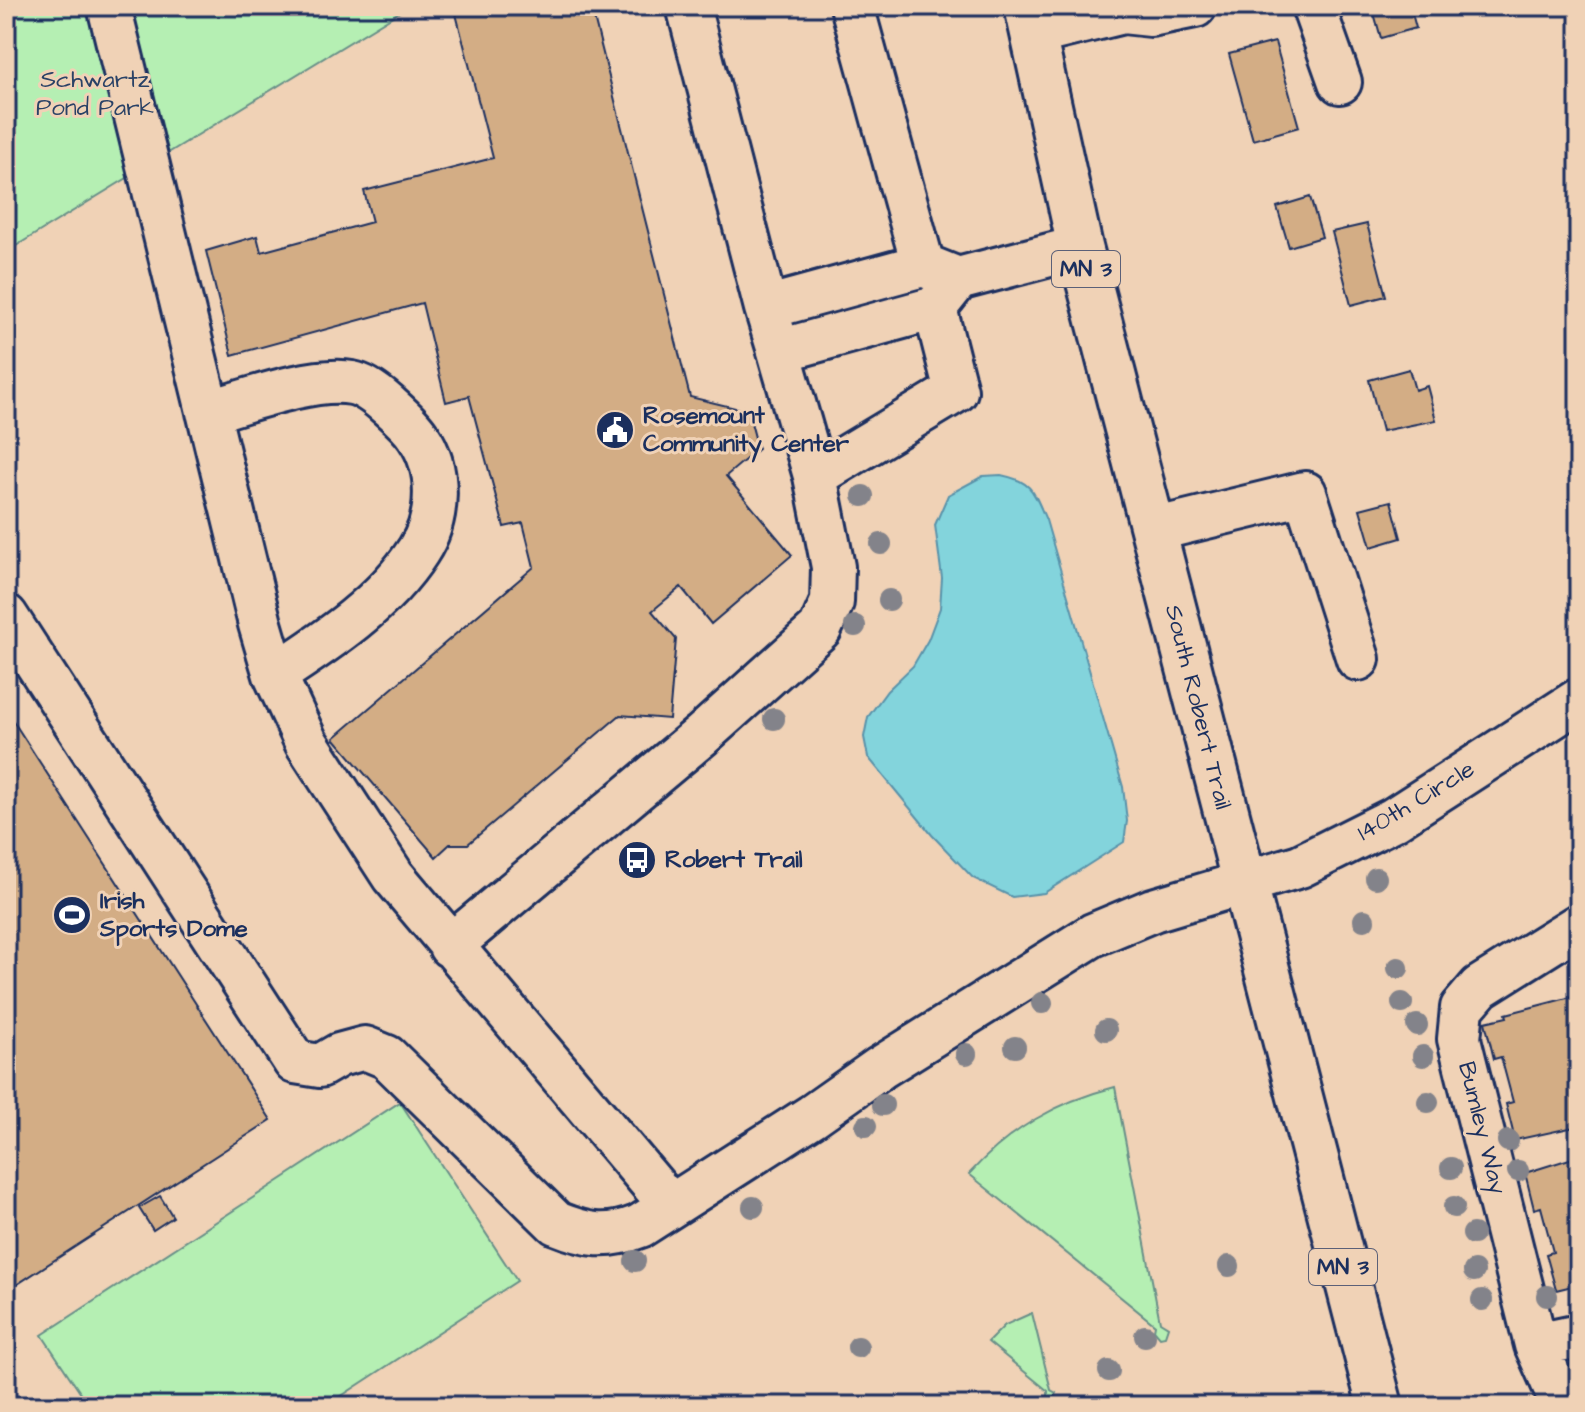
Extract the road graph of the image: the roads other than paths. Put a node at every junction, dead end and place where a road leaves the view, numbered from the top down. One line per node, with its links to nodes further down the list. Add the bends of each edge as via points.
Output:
1 (109, 6): 13 (street)
2 (688, 6): 11 (street)
3 (852, 6): 10 (street)
4 (1195, 6): 6 (street, via 1151,15)
5 (1313, 6): 8 (street)
6 (1125, 9): 7 (street)
7 (1030, 20): 9 (main road, South Robert Trail / MN 3)
8 (1340, 82)
9 (1080, 247): 10 (street); 15 (main road, South Robert Trail / MN 3)
10 (939, 284): 11 (street); 12 (street); 14 (street, via 956,391)
11 (766, 308): 12 (street)
12 (779, 351): 14 (street)
13 (208, 412): 18 (street); 18 (street, via 294,388 353,382 398,414 430,459 435,495 432,522 420,550 356,617)
14 (815, 476): 22 (street, via 833,567 832,602 820,629)
15 (1153, 530): 17 (street, via 1305,493); 20 (main road, South Robert Trail / MN 3)
16 (6, 616): 23 (street, 140th Circle, via 295,1062 320,1066 365,1048 387,1057 556,1223 583,1233 624,1232)
17 (1358, 659)
18 (275, 675): 22 (street, via 314,754 393,876)
19 (1579, 700): 20 (street, 140th Circle, via 1394,819 1300,866)
20 (1244, 883): 23 (street, 140th Circle, via 1153,910 1093,935); 26 (main road, South Robert Trail / MN 3)
21 (1579, 925): 25 (street, Bumley Way, via 1480,987 1462,1008 1459,1039)
22 (450, 946): 23 (street)
23 (671, 1206)
24 (1579, 1336): 25 (street)
25 (1536, 1345): 27 (street, Bumley Way)
26 (1380, 1406)
27 (1563, 1406)

